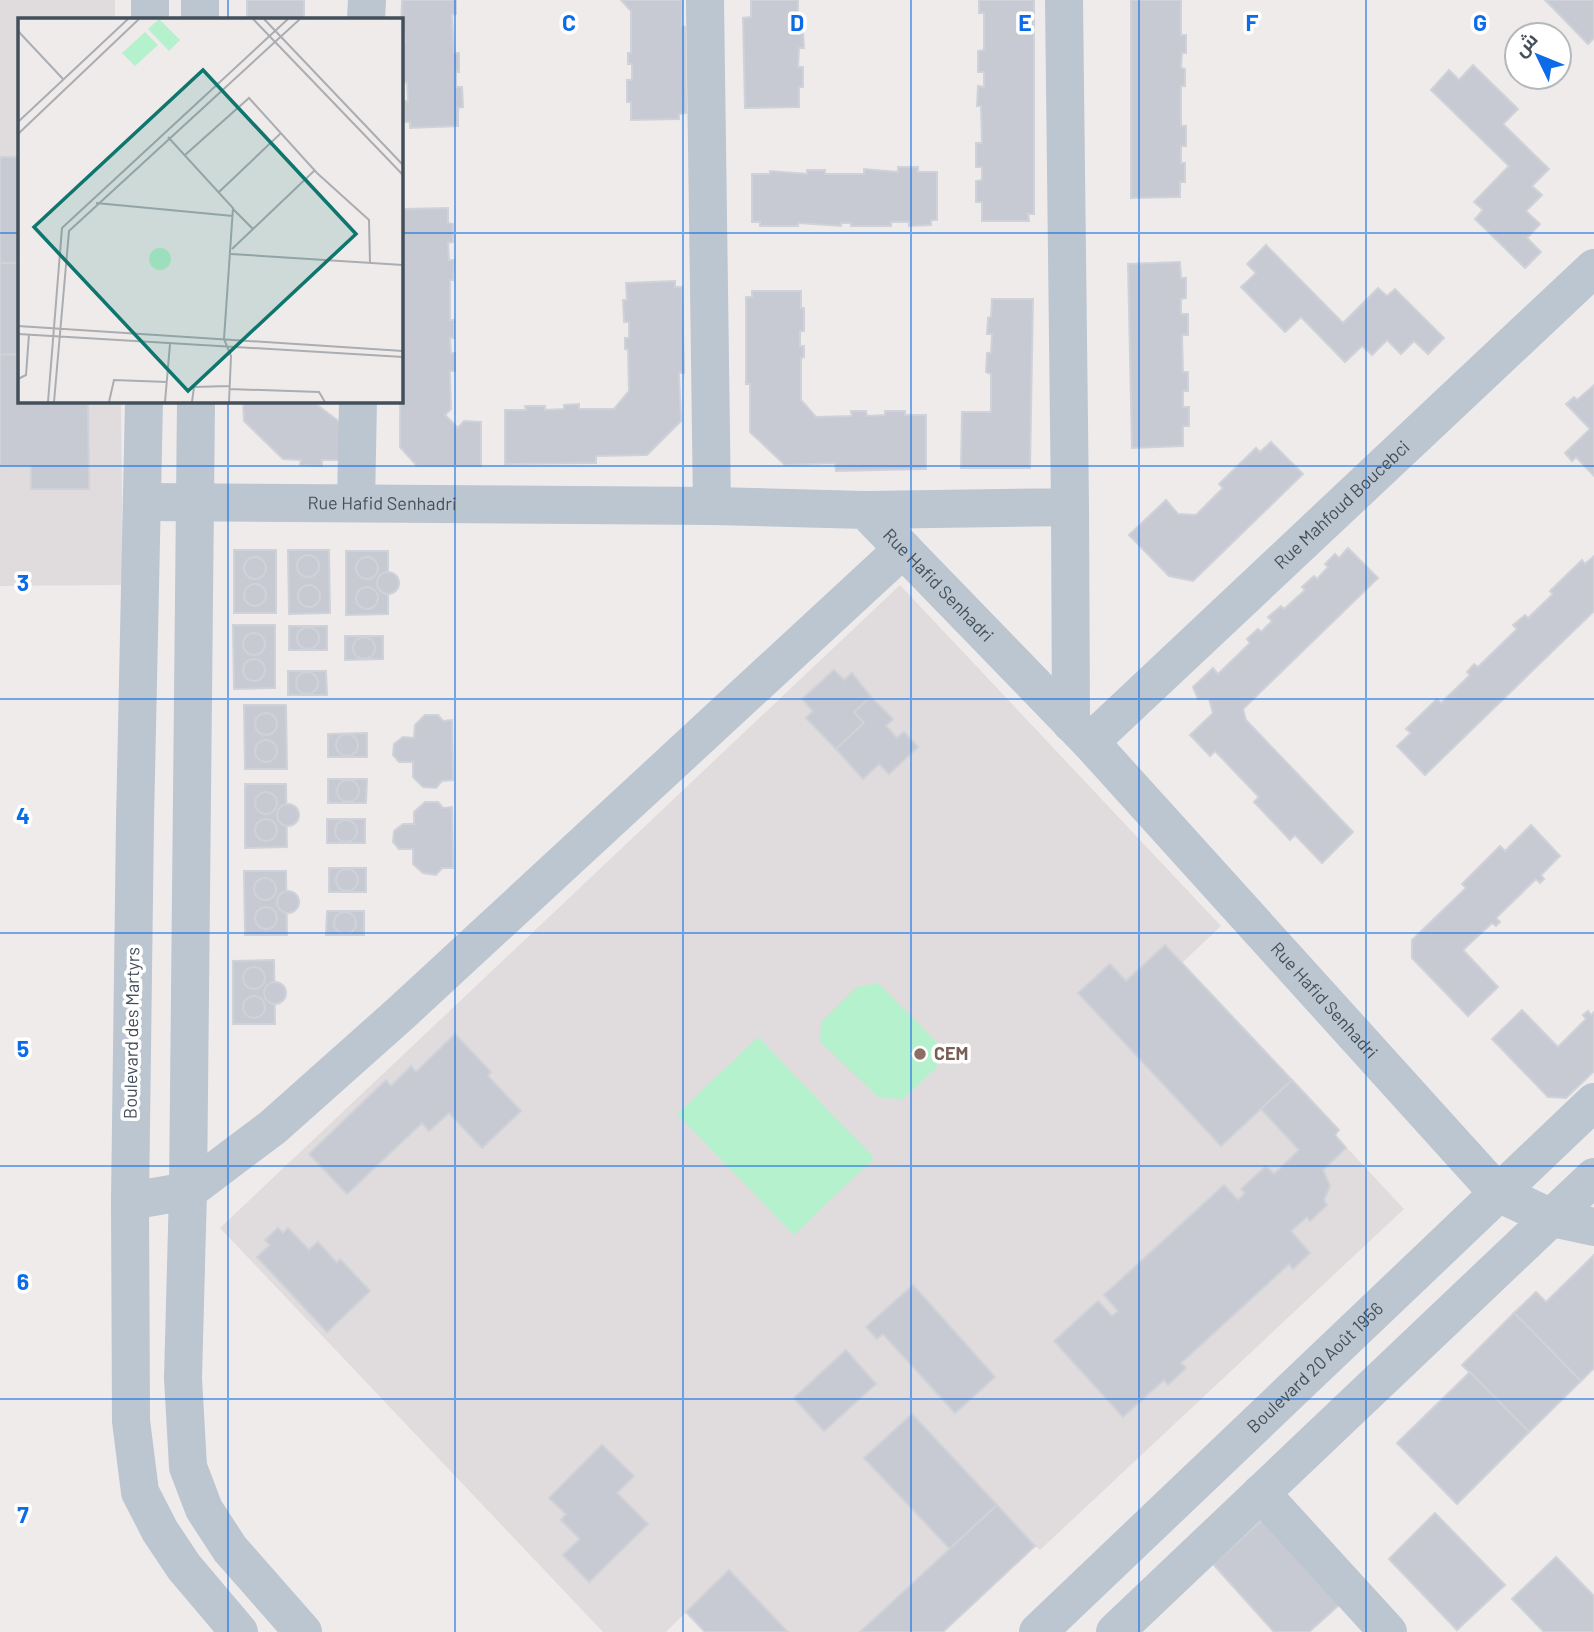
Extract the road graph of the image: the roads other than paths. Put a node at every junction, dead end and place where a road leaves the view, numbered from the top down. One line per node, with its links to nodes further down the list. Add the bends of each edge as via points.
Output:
1 (150, 0): 6 (street)
2 (200, 0): 7 (street)
3 (367, 0): 8 (street)
4 (705, 0): 16 (street)
5 (1064, 0): 17 (street)
6 (149, 18)
7 (200, 18)
8 (366, 18)
9 (1594, 268): 20 (street, Rue Mahfoud Boucebci)
10 (144, 402): 13 (street, Boulevard des Martyrs)
11 (196, 402): 14 (street)
12 (358, 402): 15 (street)
13 (142, 502): 14 (street, Rue Hafid Senhadri); 25 (street, Boulevard des Martyrs)
14 (195, 502): 15 (street, Rue Hafid Senhadri); 23 (street)
15 (356, 503): 16 (street, Rue Hafid Senhadri)
16 (712, 506): 18 (street, Rue Hafid Senhadri)
17 (1070, 507): 18 (street); 20 (street)
18 (865, 510): 19 (street, Rue Hafid Senhadri)
19 (903, 549): 20 (street, Rue Hafid Senhadri); 23 (street, via 332,1075)
20 (1081, 732): 24 (street, Rue Hafid Senhadri)
21 (1594, 1102): 24 (street, Boulevard 20 Août 1956)
22 (1594, 1177): 26 (street)
23 (188, 1191): 25 (street); 30 (street, via 183,1378 188,1467 204,1510 230,1549)
24 (1498, 1193): 26 (street); 31 (street, Boulevard 20 Août 1956)
25 (130, 1201): 29 (street, Boulevard des Martyrs, via 131,1421 140,1492 184,1567)
26 (1552, 1218): 27 (street); 28 (street)
27 (1594, 1227)
28 (1261, 1493): 32 (street); 33 (street)
29 (239, 1632)
30 (303, 1632)
31 (1038, 1632)
32 (1115, 1632)
33 (1388, 1632)

